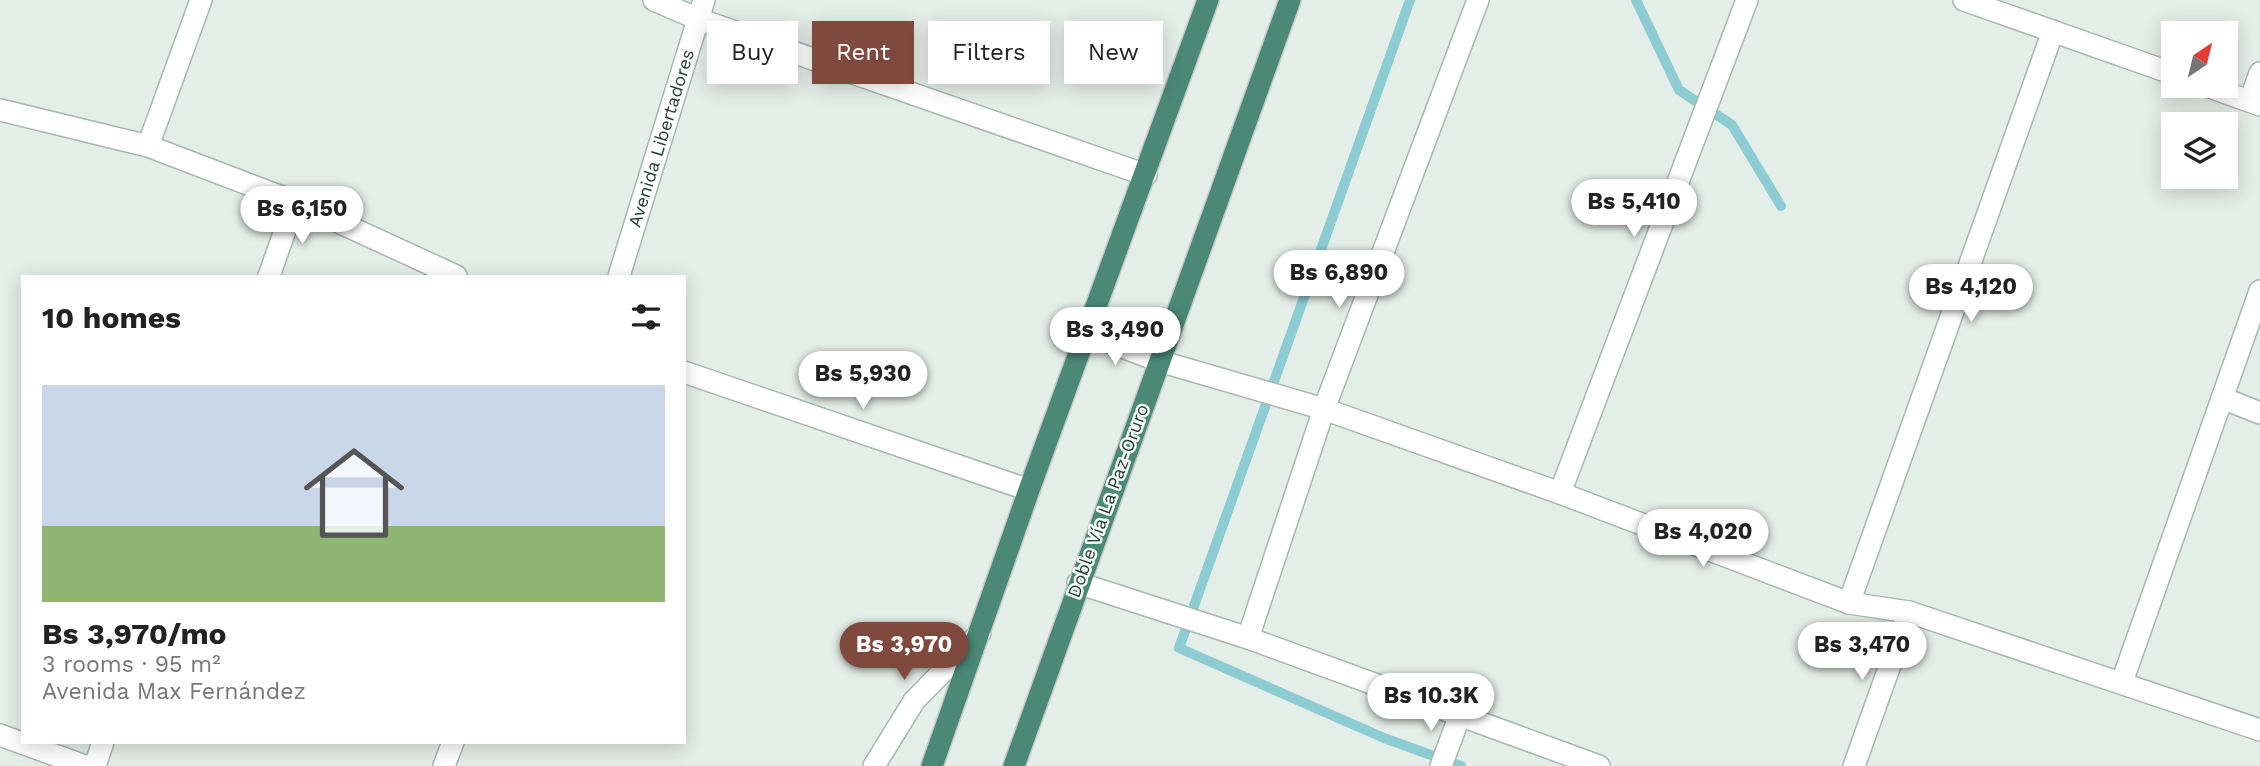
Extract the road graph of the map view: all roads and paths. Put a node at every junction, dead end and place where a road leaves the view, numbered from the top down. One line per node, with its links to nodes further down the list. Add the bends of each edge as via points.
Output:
1 (201, 0): 15 (street)
2 (654, 0): 8 (street)
3 (1208, 0): 16 (highway)
4 (1290, 0): 23 (highway, Doble Vía La Paz-Oruro)
5 (1478, 0): 26 (street)
6 (1747, 0): 29 (street)
7 (1964, 0): 9 (street)
8 (701, 9): 16 (street); 20 (street, Avenida Libertadores)
9 (2053, 31): 10 (street); 31 (street)
10 (2161, 69)
11 (2260, 73): 13 (street)
12 (2238, 97): 13 (street)
13 (2255, 103)
14 (0, 110): 15 (street)
15 (148, 146): 17 (street)
16 (1146, 175): 22 (highway)
17 (295, 202): 18 (street); 19 (street)
18 (269, 275)
19 (454, 275)
20 (619, 275)
21 (2260, 292): 25 (street)
22 (1087, 333): 23 (street); 28 (highway)
23 (1159, 362): 26 (street); 30 (highway, Doble Vía La Paz-Oruro)
24 (686, 373): 28 (street)
25 (2222, 398): 27 (street); 35 (street)
26 (1324, 409): 29 (street); 34 (street)
27 (2260, 413)
28 (1029, 490): 33 (highway)
29 (1560, 493): 31 (street)
30 (1078, 583): 34 (street); 48 (highway, Doble Vía La Paz-Oruro)
31 (1849, 603): 32 (street)
32 (1909, 612): 35 (street); 51 (street)
33 (980, 633): 46 (street, via 914,701); 47 (highway)
34 (1248, 638): 36 (street)
35 (2122, 682): 37 (street)
36 (1460, 715): 49 (street); 50 (street)
37 (2260, 730)
38 (0, 735): 39 (street)
39 (21, 743)
40 (25, 744): 43 (street)
41 (102, 744): 44 (street)
42 (452, 744): 45 (street)
43 (85, 766)
44 (95, 766)
45 (444, 766)
46 (874, 766)
47 (932, 766)
48 (1014, 766)
49 (1441, 766)
50 (1599, 766)
51 (1854, 766)

